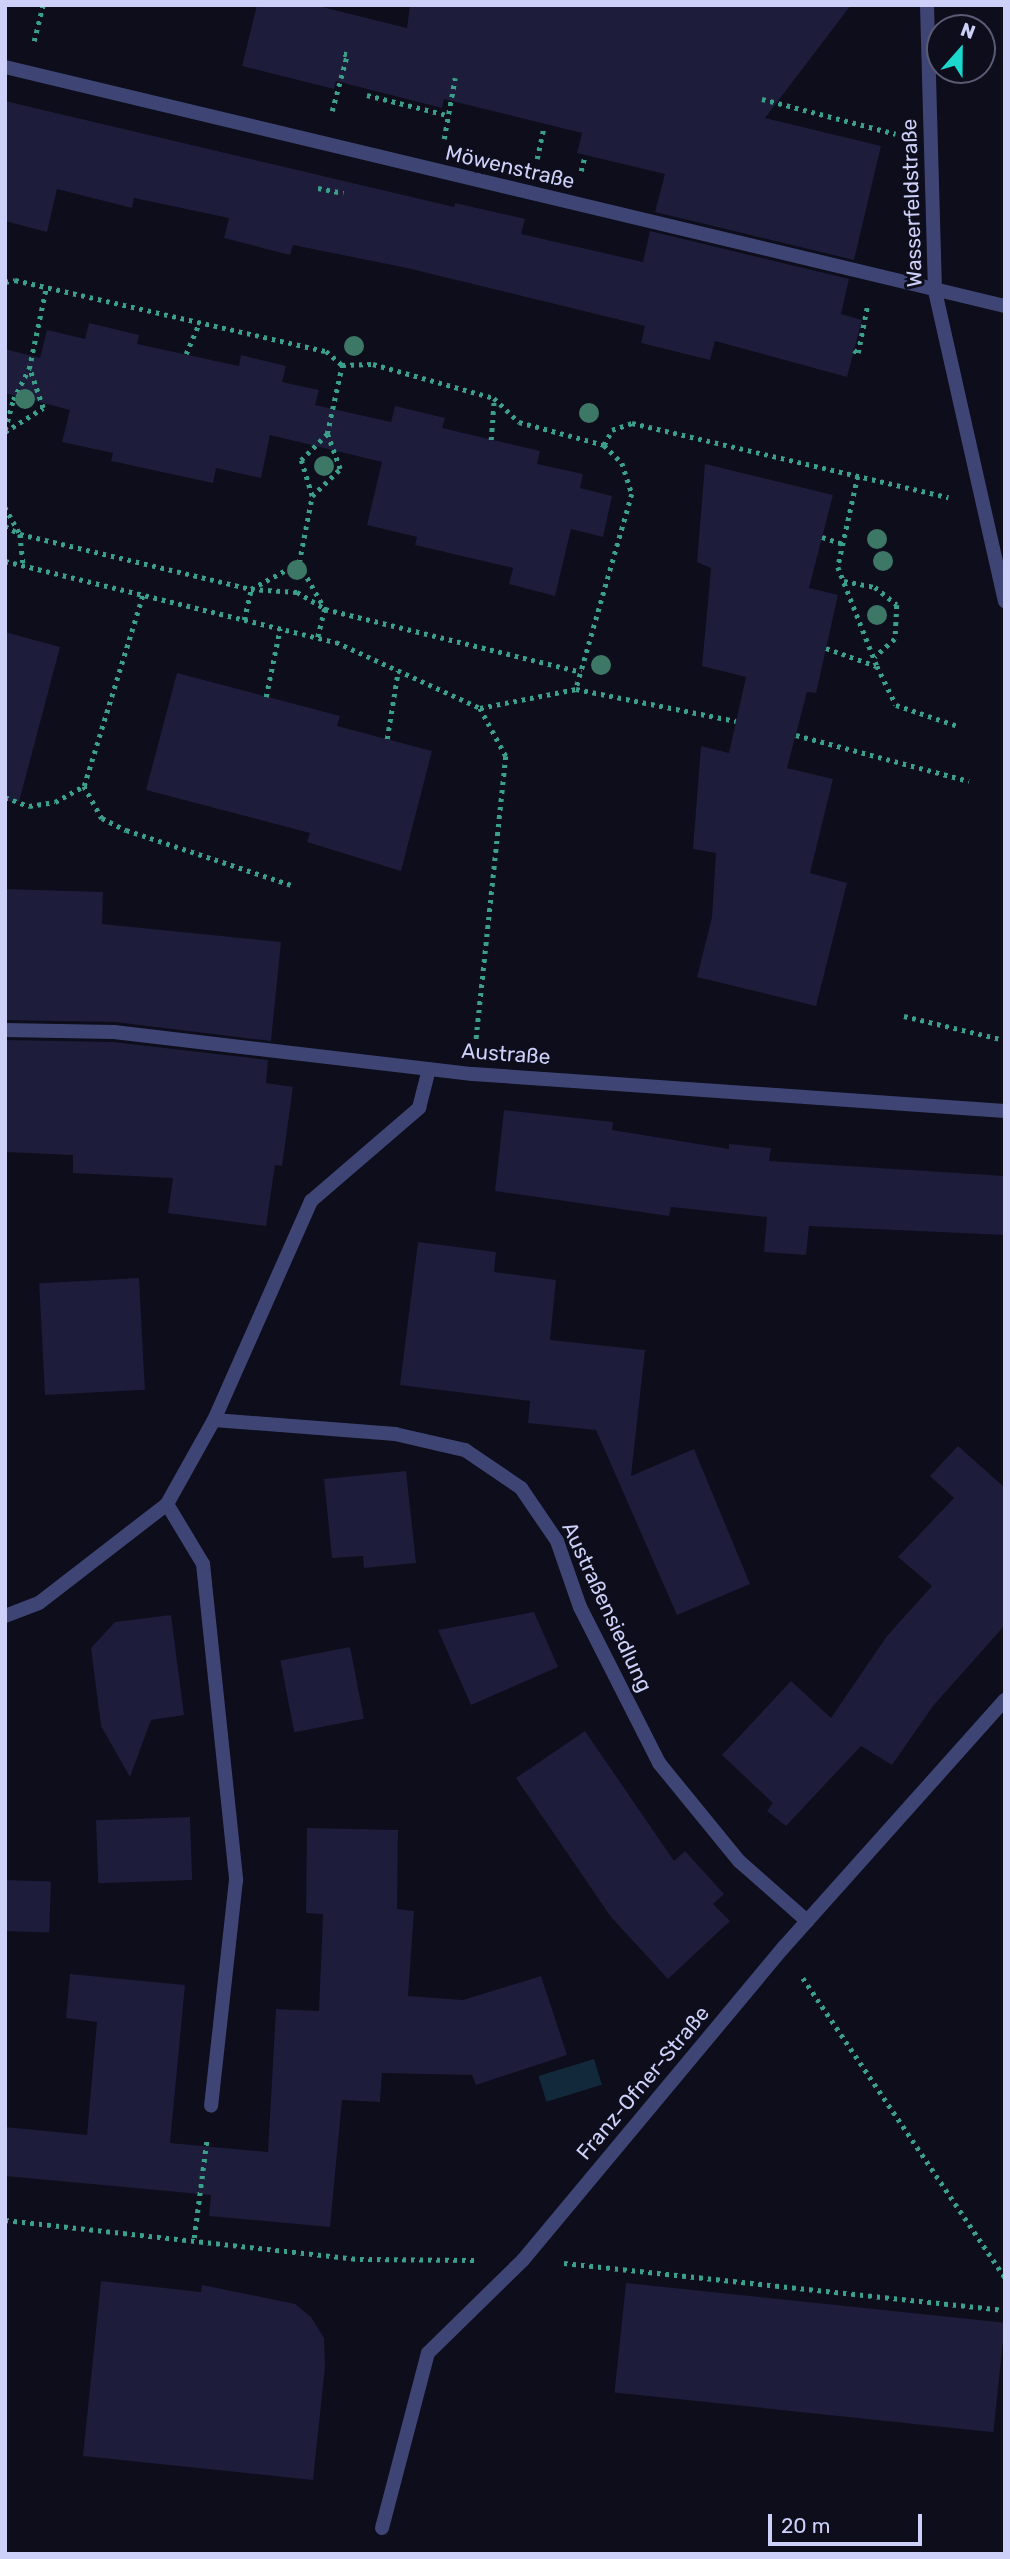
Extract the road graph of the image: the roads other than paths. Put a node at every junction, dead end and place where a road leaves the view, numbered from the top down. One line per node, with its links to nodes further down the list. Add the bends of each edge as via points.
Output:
1 (927, 5): 3 (street, Wasserfeldstraße)
2 (5, 67): 3 (street, Möwenstraße)
3 (935, 291): 4 (street, Möwenstraße); 5 (street, Wasserfeldstraße)
4 (1005, 306)
5 (1005, 601)
6 (5, 1030): 7 (street, Austraße, via 114,1032)
7 (429, 1069): 8 (street, Austraße); 9 (street, via 419,1108 311,1201)
8 (1005, 1111)
9 (214, 1420): 10 (street); 13 (street, Austraßensiedlung, via 395,1434 465,1450 521,1488 556,1541 580,1607 659,1763 739,1861)
10 (167, 1504): 11 (street, via 39,1603); 14 (street, via 203,1564 236,1881)
11 (5, 1616)
12 (1005, 1700): 13 (street, Franz-Ofner-Straße)
13 (807, 1921): 15 (street, Franz-Ofner-Straße, via 523,2260 428,2353)
14 (211, 2106)
15 (382, 2528)

